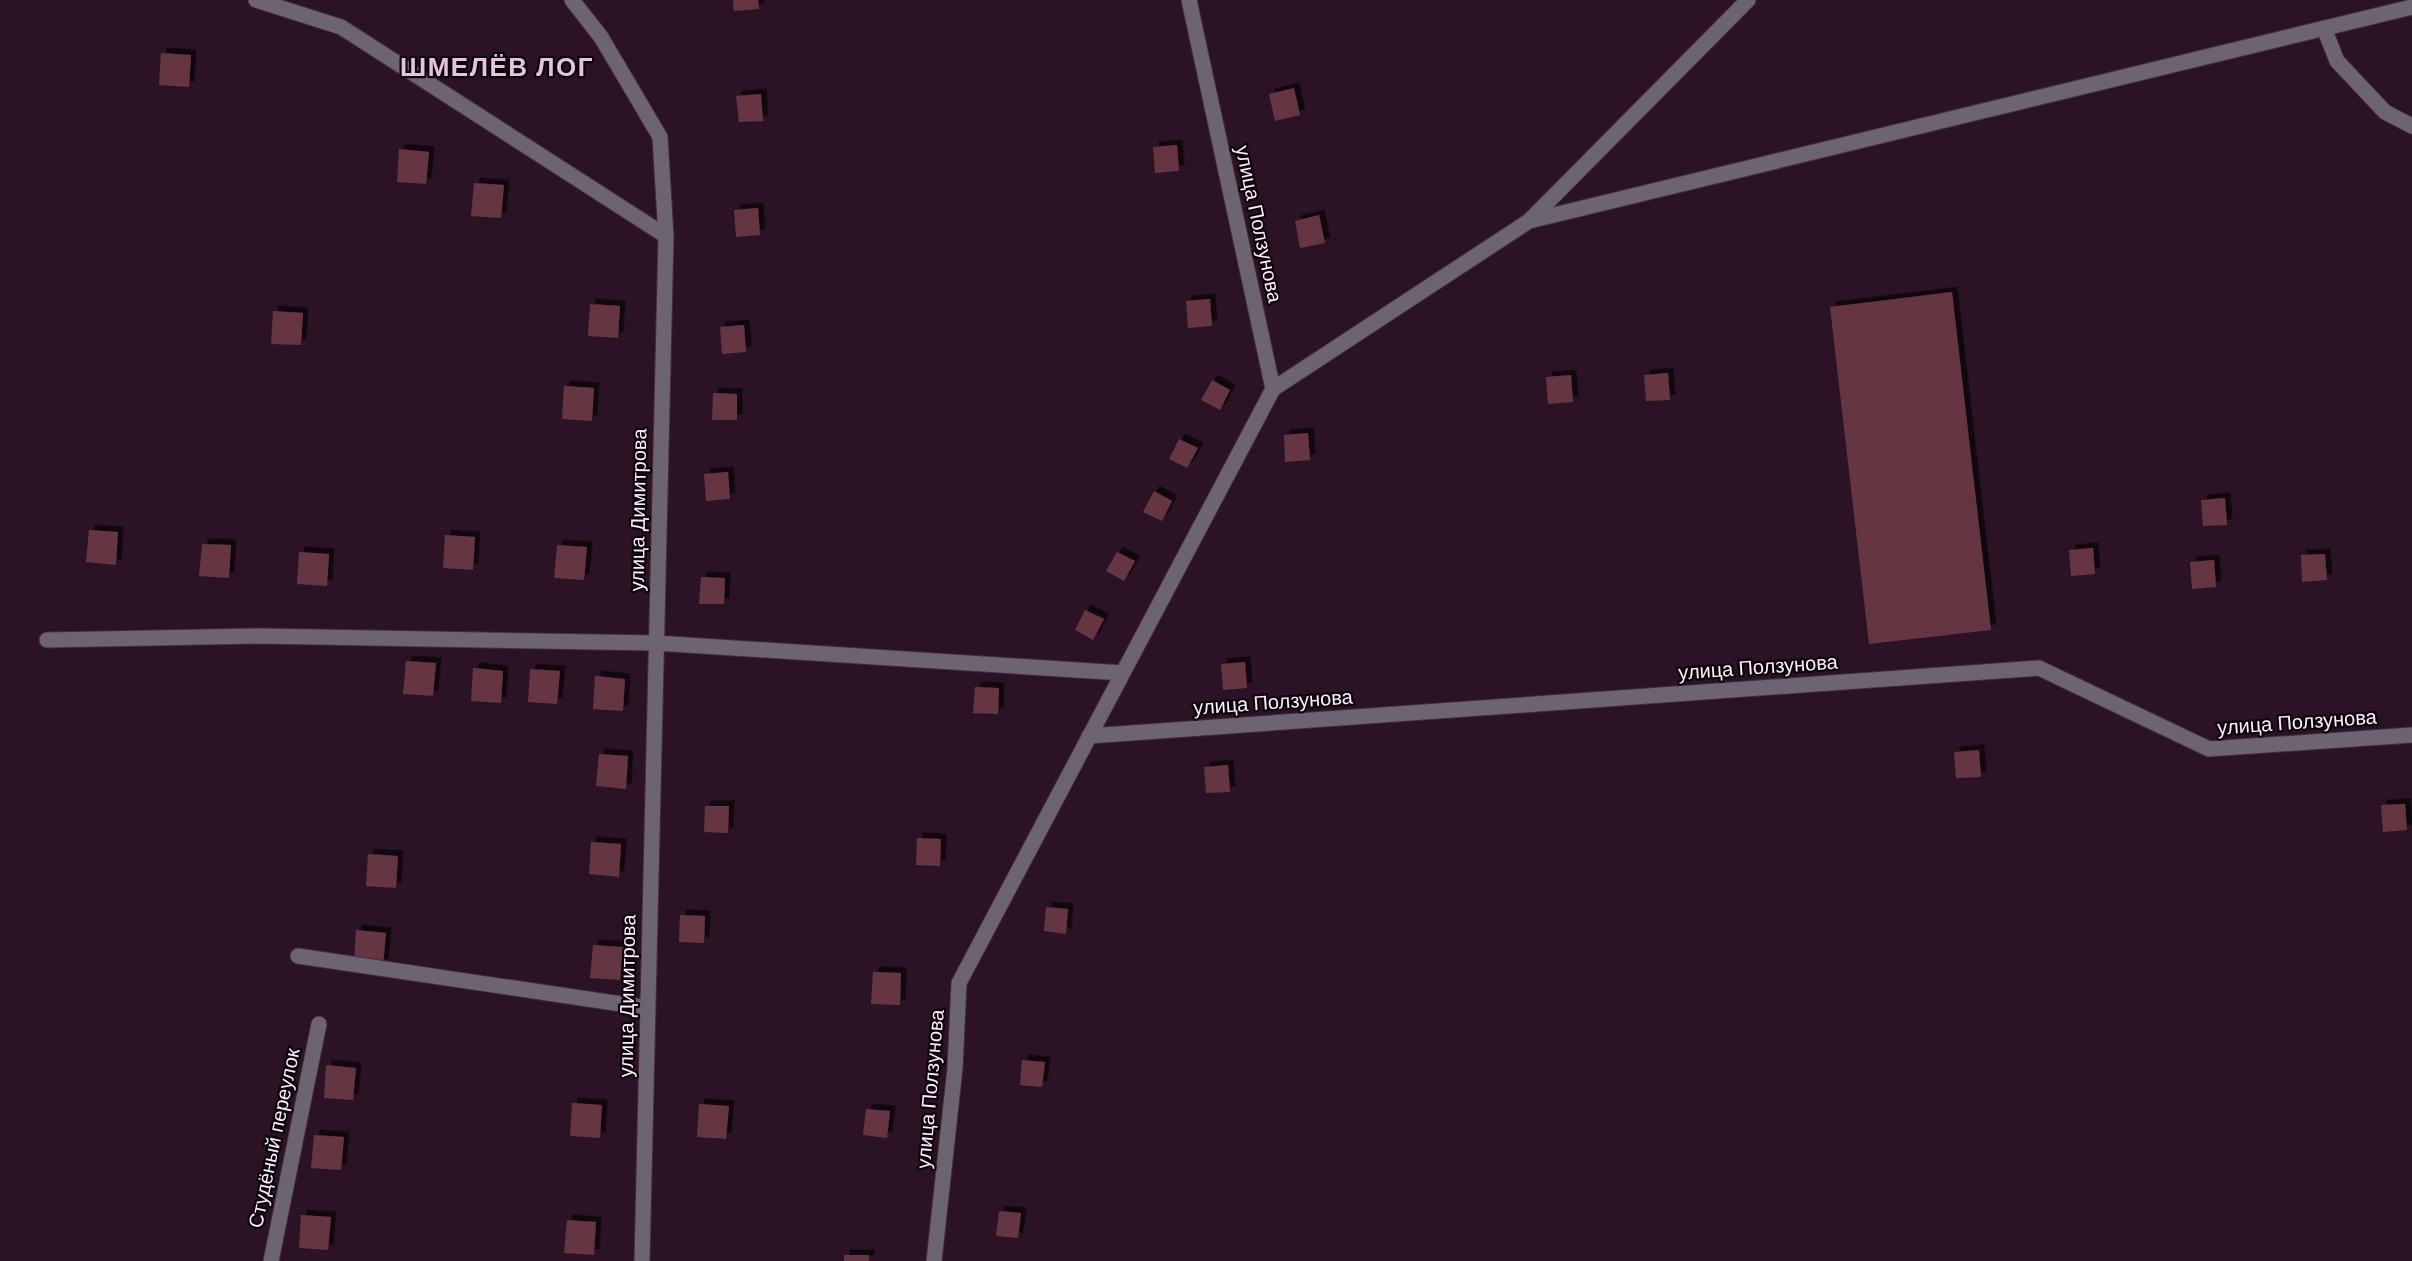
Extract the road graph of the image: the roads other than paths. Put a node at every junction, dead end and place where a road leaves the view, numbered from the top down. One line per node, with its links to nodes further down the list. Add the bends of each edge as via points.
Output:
1 (256, 0): 9 (street, via 341,27)
2 (572, 0): 9 (street, улица Димитрова, via 601,37 660,137)
3 (1189, 0): 10 (street, улица Ползунова)
4 (1748, 0): 8 (street)
5 (2412, 7): 6 (street)
6 (2324, 28): 7 (street, via 2337,61 2385,112); 8 (street)
7 (2412, 126)
8 (1529, 221): 10 (street)
9 (666, 236): 12 (street, улица Димитрова)
10 (1273, 389): 13 (street, улица Ползунова)
11 (47, 640): 12 (street, via 261,636)
12 (656, 643): 13 (street); 17 (street, улица Димитрова)
13 (1123, 674): 15 (street, улица Ползунова)
14 (2412, 735): 15 (street, улица Ползунова, via 2209,750 2039,668)
15 (1089, 736): 21 (street, улица Ползунова, via 959,983 955,1068)
16 (298, 956): 17 (street)
17 (648, 1008): 20 (street, улица Димитрова)
18 (319, 1024): 19 (street, Студёный переулок)
19 (271, 1261)
20 (642, 1261)
21 (934, 1261)

